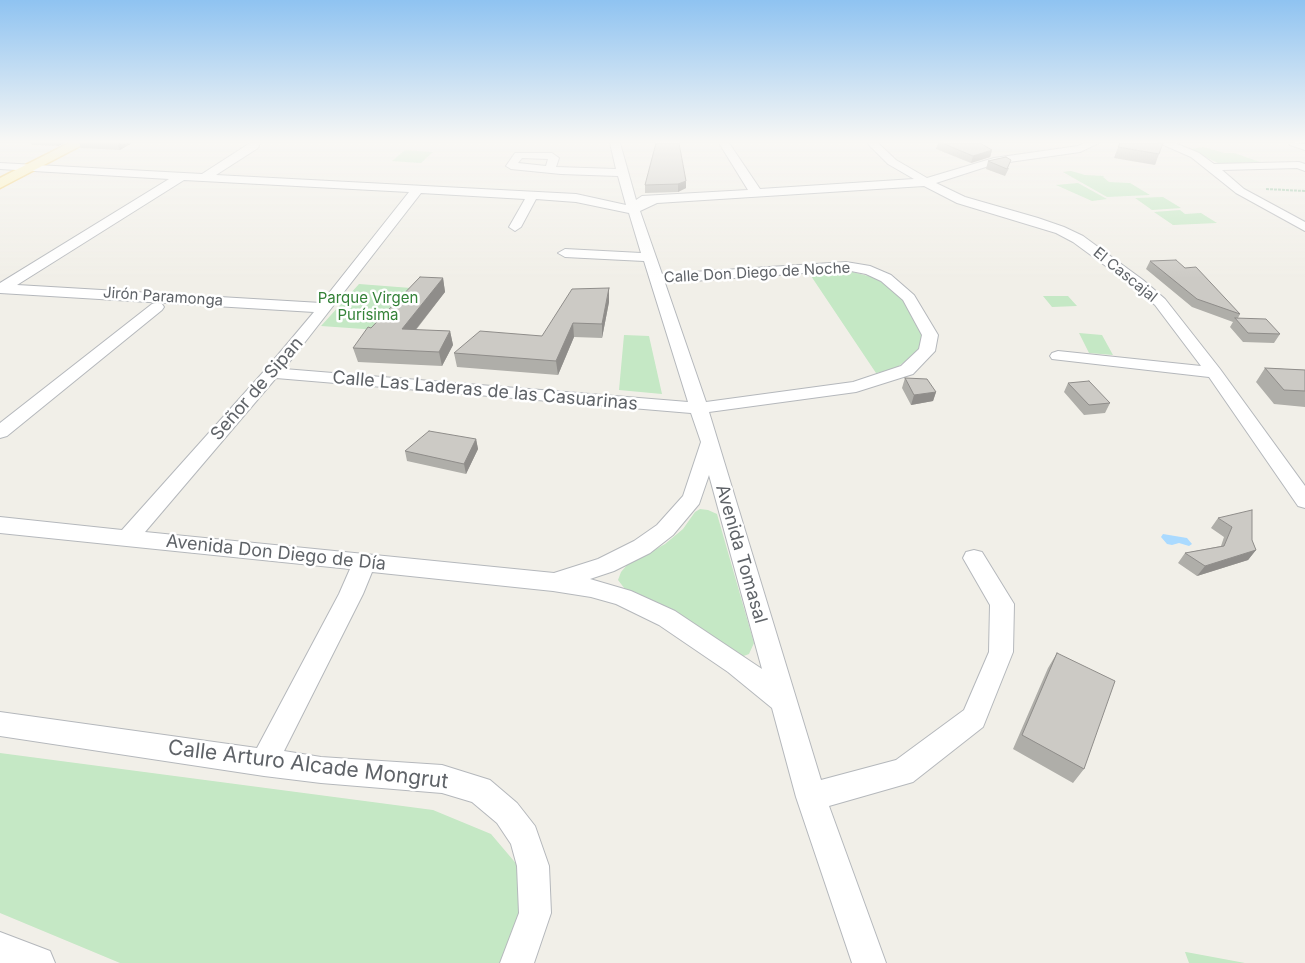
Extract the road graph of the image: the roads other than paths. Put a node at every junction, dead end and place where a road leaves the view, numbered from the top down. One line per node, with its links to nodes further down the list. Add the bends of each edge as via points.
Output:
1 (162, 188): 21 (street)
2 (397, 188): 9 (street)
3 (612, 188): 10 (street)
4 (622, 188): 10 (street, Avenida Tomasal)
5 (753, 188): 11 (street)
6 (842, 188): 11 (street)
7 (938, 188): 26 (street, El Cascajal, via 961,200 1060,230 1093,248 1160,302)
8 (1237, 188): 16 (street)
9 (418, 189): 12 (street); 23 (street, Señor de Sipan)
10 (622, 191): 11 (street, via 655,199); 13 (street); 13 (street); 19 (street, Avenida Tomasal)
11 (757, 194)
12 (533, 195): 13 (street); 15 (street)
13 (576, 198)
14 (1272, 221): 17 (street)
15 (515, 227)
16 (1305, 227)
17 (1305, 240)
18 (565, 253): 19 (street)
19 (650, 257): 20 (street, Avenida Tomasal)
20 (656, 278): 27 (street, Avenida Tomasal); 27 (street, Calle Don Diego de Noche, via 846,266 870,270 886,278 909,298 930,335 928,351 907,370 856,387)
21 (1, 288): 23 (street, Jirón Paramonga)
22 (157, 307): 28 (street)
23 (326, 308): 25 (street, Señor de Sipan)
24 (1058, 356): 26 (street)
25 (272, 373): 27 (street, Calle Las Laderas de las Casuarinas); 32 (street, Señor de Sipan)
26 (1214, 373): 30 (street, El Cascajal)
27 (699, 408): 29 (street, Avenida Tomasal)
28 (0, 432)
29 (710, 442): 35 (street, Avenida Don Diego de Día, via 692,499 665,530 642,547 606,565); 36 (street, Avenida Tomasal)
30 (1305, 501)
31 (0, 525): 32 (street, Avenida Don Diego de Día)
32 (127, 538): 34 (street, Avenida Don Diego de Día)
33 (974, 558): 39 (street, via 1002,604 1002,652 974,718 903,772)
34 (364, 562): 35 (street, Avenida Don Diego de Día); 38 (street)
35 (552, 582): 36 (street, Avenida Don Diego de Día, via 623,596 667,618 737,664)
36 (782, 700): 39 (street, Avenida Tomasal)
37 (0, 724): 38 (street, Calle Arturo Alcade Mongrut)
38 (264, 763): 42 (street, Calle Arturo Alcade Mongrut, via 442,779 480,790 507,813 524,837 533,866 535,913)
39 (811, 797): 43 (street, Avenida Tomasal)
40 (0, 949): 41 (street)
41 (38, 963)
42 (517, 963)
43 (869, 963)

